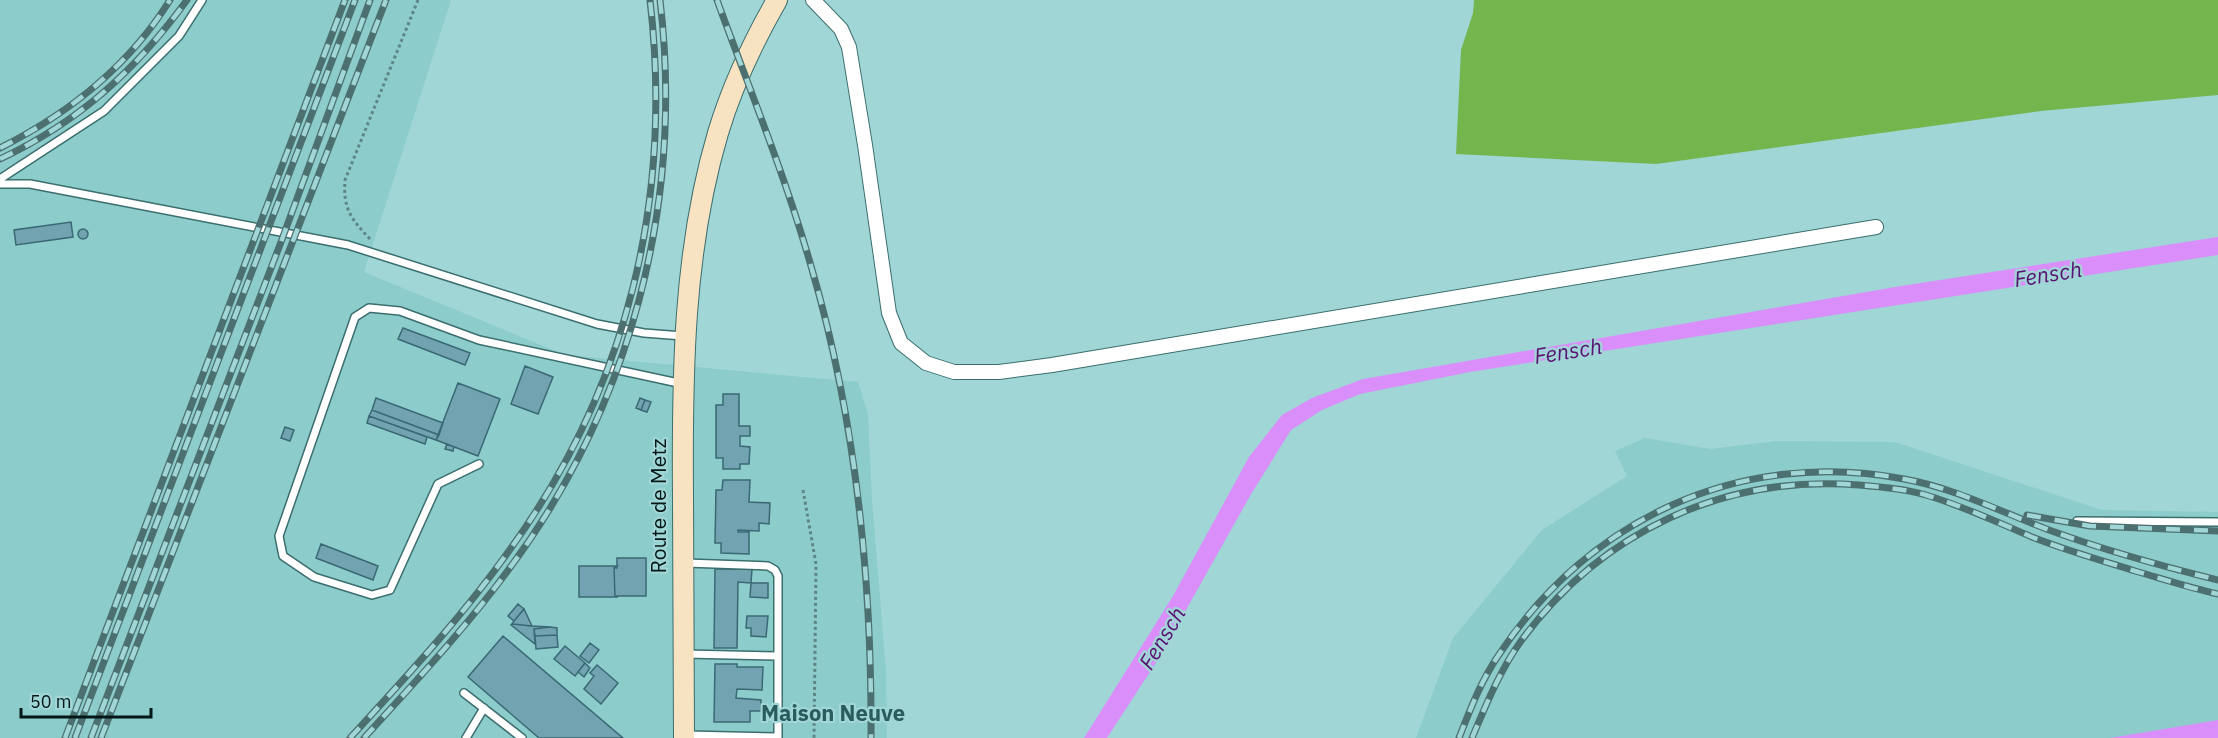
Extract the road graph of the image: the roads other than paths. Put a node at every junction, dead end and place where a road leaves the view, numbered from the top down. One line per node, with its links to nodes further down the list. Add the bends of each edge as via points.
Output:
1 (202, 0): 4 (lane, via 179,36 104,111)
2 (777, 0): 7 (main road, Route de Metz, via 747,57 718,132 704,191)
3 (813, 0): 6 (street, via 841,29 849,47 889,314 901,343 926,363 954,372 999,372 1052,365)
4 (0, 179)
5 (0, 184): 7 (lane, via 30,184 348,245 597,324)
6 (1876, 227)
7 (685, 336): 8 (main road, Route de Metz)
8 (683, 384): 9 (lane, via 479,339 400,311 369,308 355,317 298,481 279,536 283,556 314,577 372,595 390,590 438,484); 12 (main road, Route de Metz)
9 (479, 464)
10 (2077, 521): 11 (lane)
11 (2218, 522)
12 (684, 563): 13 (main road, Route de Metz); 14 (lane, via 768,566 775,570)
13 (684, 654): 14 (lane); 17 (main road, Route de Metz)
14 (778, 656): 20 (lane)
15 (464, 693): 16 (lane)
16 (484, 708): 18 (lane); 19 (lane)
17 (684, 737): 20 (lane)
18 (465, 738)
19 (522, 738)
20 (778, 738)

